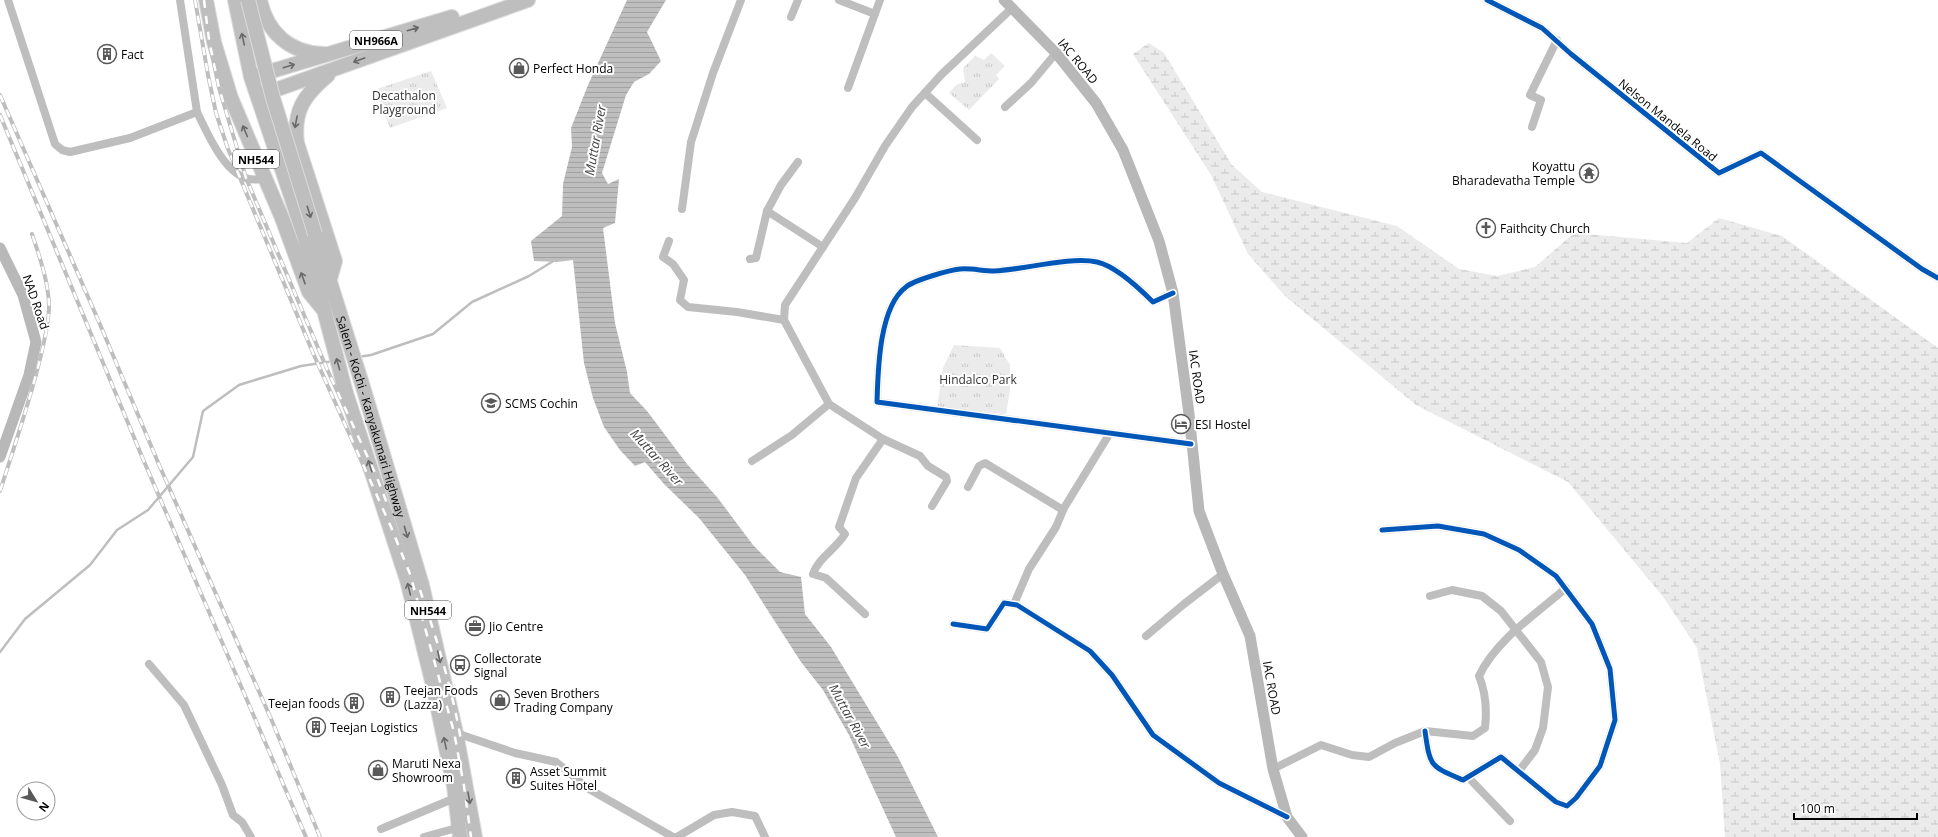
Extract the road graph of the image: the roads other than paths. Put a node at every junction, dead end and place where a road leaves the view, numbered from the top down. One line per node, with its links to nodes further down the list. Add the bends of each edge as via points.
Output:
1 (8, 0): 27 (street, via 55,144 62,150 70,152 130,138)
2 (180, 0): 27 (street)
3 (206, 0): 31 (highway, NH544, one-way to 3, via 231,98 214,42)
4 (235, 0): 22 (highway, Salem - Kochi - Kanyakumari Highway, one-way to 4)
5 (248, 0): 39 (highway, Salem - Kochi - Kanyakumari Highway / NH544, one-way to 39, bridge, via 273,98)
6 (260, 0): 20 (highway, via 263,15 282,40 311,53)
7 (500, 0): 20 (highway, NH966A, one-way to 7, via 438,22)
8 (528, 0): 21 (highway, NH966A, one-way to 21)
9 (741, 0): 32 (street, via 713,73 691,142)
10 (798, 0): 17 (street)
11 (839, 0): 16 (street)
12 (880, 0): 16 (street)
13 (1004, 0): 15 (main road, IAC ROAD)
14 (1487, 0): 18 (street, Nelson Mandela Road, via 1542,28)
15 (1011, 9): 19 (main road, IAC ROAD); 24 (street)
16 (875, 14): 23 (street)
17 (791, 18)
18 (1557, 40): 28 (street, via 1530,95 1541,100); 38 (street, Nelson Mandela Road, via 1719,174 1761,154)
19 (1056, 53): 26 (street); 40 (main road, IAC ROAD, via 1096,103 1123,150 1159,240)
20 (330, 54): 22 (highway, NH966A, one-way to 20)
21 (335, 69): 25 (highway, NH966A); 39 (highway, one-way to 39, via 317,84 308,96 299,110 295,127 297,143 335,261)
22 (251, 77): 25 (highway, Salem - Kochi - Kanyakumari Highway)
23 (848, 88)
24 (925, 93): 29 (street); 35 (street, via 885,146)
25 (257, 97): 41 (highway, Salem - Kochi - Kanyakumari Highway, via 304,235)
26 (1005, 107)
27 (197, 112): 31 (street, via 217,151 233,170 250,180)
28 (1532, 127)
29 (977, 140)
30 (798, 162): 33 (street)
31 (265, 179): 41 (highway, NH544, one-way to 31, via 309,292)
32 (682, 209)
33 (767, 211): 35 (street); 37 (street, via 756,258)
34 (669, 241): 42 (street, via 663,256 673,264 684,280 680,300 688,308 737,312)
35 (823, 247): 42 (street, via 785,305)
36 (0, 248): 47 (main road, NAD Road, via 23,296 36,342 29,375)
37 (750, 259)
38 (1938, 278)
39 (330, 279): 63 (highway, Salem - Kochi - Kanyakumari Highway / NH544, one-way to 63, via 422,585)
40 (1173, 293): 44 (street, via 1153,302 1140,288 1119,273 1097,262 1077,261 994,271 961,269 906,286 892,303 886,319 877,402); 46 (main road, IAC ROAD)
41 (324, 310): 67 (highway, Salem - Kochi - Kanyakumari Highway / NH544, one-way to 41, via 432,681 407,580 346,393)
42 (784, 320): 43 (street)
43 (829, 404): 45 (street); 48 (street, via 792,435)
44 (1110, 433): 46 (street); 51 (street)
45 (883, 439): 50 (street, via 920,456 928,466 946,477 947,481); 57 (street, via 856,478 839,527 846,534 816,566 813,574 826,578)
46 (1191, 444): 53 (main road, IAC ROAD, via 1199,511)
47 (0, 457)
48 (752, 461)
49 (968, 487): 51 (street, via 979,466 985,463)
50 (932, 506)
51 (1063, 510): 56 (street, via 1056,527 1029,569)
52 (1382, 530): 54 (street, via 1438,526 1484,534 1519,550 1556,576)
53 (1223, 574): 60 (street); 64 (main road, IAC ROAD, via 1250,636)
54 (1566, 588): 59 (street); 65 (street, via 1592,624 1610,670 1615,720 1600,766 1567,806 1556,802)
55 (1430, 596): 59 (street, via 1452,590 1482,596 1501,611)
56 (1014, 604): 58 (street, via 1004,603 987,628); 68 (street, via 1090,651 1112,675 1153,735 1219,783)
57 (865, 614)
58 (953, 624)
59 (1517, 630): 62 (street, via 1486,662 1479,676 1484,688 1485,728 1473,736); 65 (street, via 1541,662 1548,687 1543,728 1535,750)
60 (1146, 636)
61 (149, 664): 72 (street, via 184,705 233,814 242,822)
62 (1425, 731): 64 (street, via 1369,757 1352,755 1321,745); 66 (street, via 1428,754 1436,768 1463,780)
63 (456, 733): 74 (highway, Salem - Kochi - Kanyakumari Highway / NH544, one-way to 74); 75 (street, via 515,753 556,762 589,789)
64 (1273, 769): 68 (main road, IAC ROAD)
65 (1519, 771): 66 (street, via 1501,757)
66 (1468, 777): 69 (street)
67 (456, 798): 70 (street); 71 (highway, Salem - Kochi - Kanyakumari Highway / NH544)
68 (1287, 816): 78 (main road, IAC ROAD)
69 (1510, 822)
70 (381, 829)
71 (460, 832): 73 (street)
72 (251, 837)
73 (424, 837)
74 (475, 837)
75 (673, 837)
76 (677, 837): 77 (street, via 714,815 732,812 755,816)
77 (765, 837)
78 (1302, 837)

